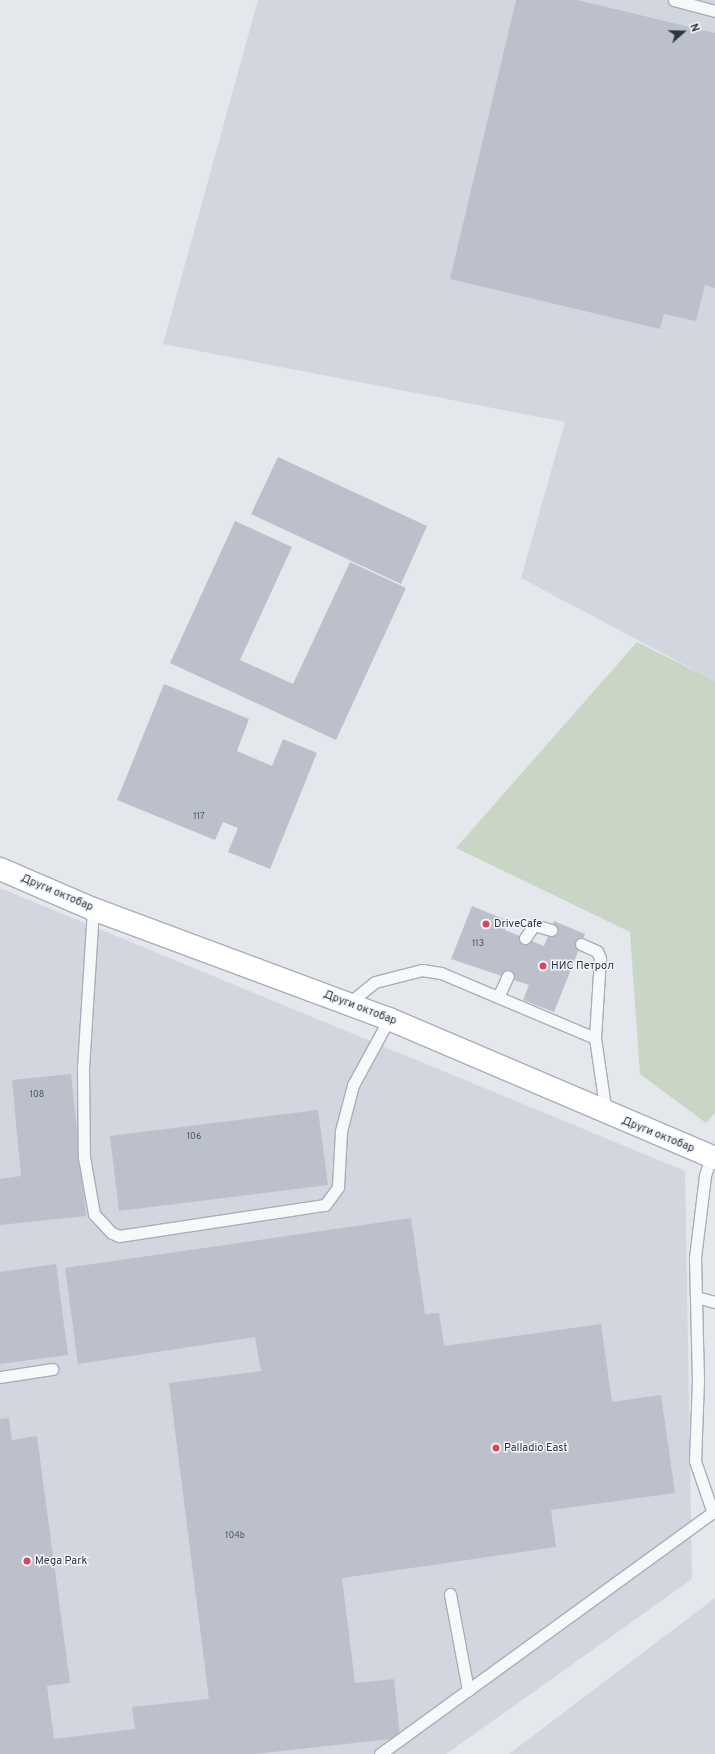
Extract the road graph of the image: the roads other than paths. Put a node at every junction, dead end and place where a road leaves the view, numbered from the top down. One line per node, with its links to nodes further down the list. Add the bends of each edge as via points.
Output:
1 (674, 0): 2 (lane)
2 (715, 11)
3 (0, 870): 4 (main road, Други октобар)
4 (93, 909): 10 (main road, Други октобар); 11 (lane, via 83,1068 84,1157 94,1214 112,1234 119,1236 325,1205 338,1187 341,1131 353,1085)
5 (550, 930): 6 (lane, via 534,925)
6 (525, 938)
7 (581, 944): 12 (lane, via 597,952 600,958)
8 (508, 976): 9 (lane)
9 (498, 996): 10 (lane, via 422,970 375,982); 12 (lane)
10 (349, 1003): 11 (main road, Други октобар)
11 (389, 1019): 13 (main road, Други октобар)
12 (595, 1038): 13 (lane)
13 (606, 1114): 14 (main road, Други октобар)
14 (713, 1158): 15 (lane, via 705,1176 696,1250)
15 (696, 1297): 16 (lane); 19 (lane, via 695,1461)
16 (715, 1302)
17 (52, 1369): 18 (lane)
18 (0, 1377)
19 (714, 1512): 21 (lane)
20 (450, 1594): 21 (lane)
21 (468, 1690): 22 (lane)
22 (380, 1754)

